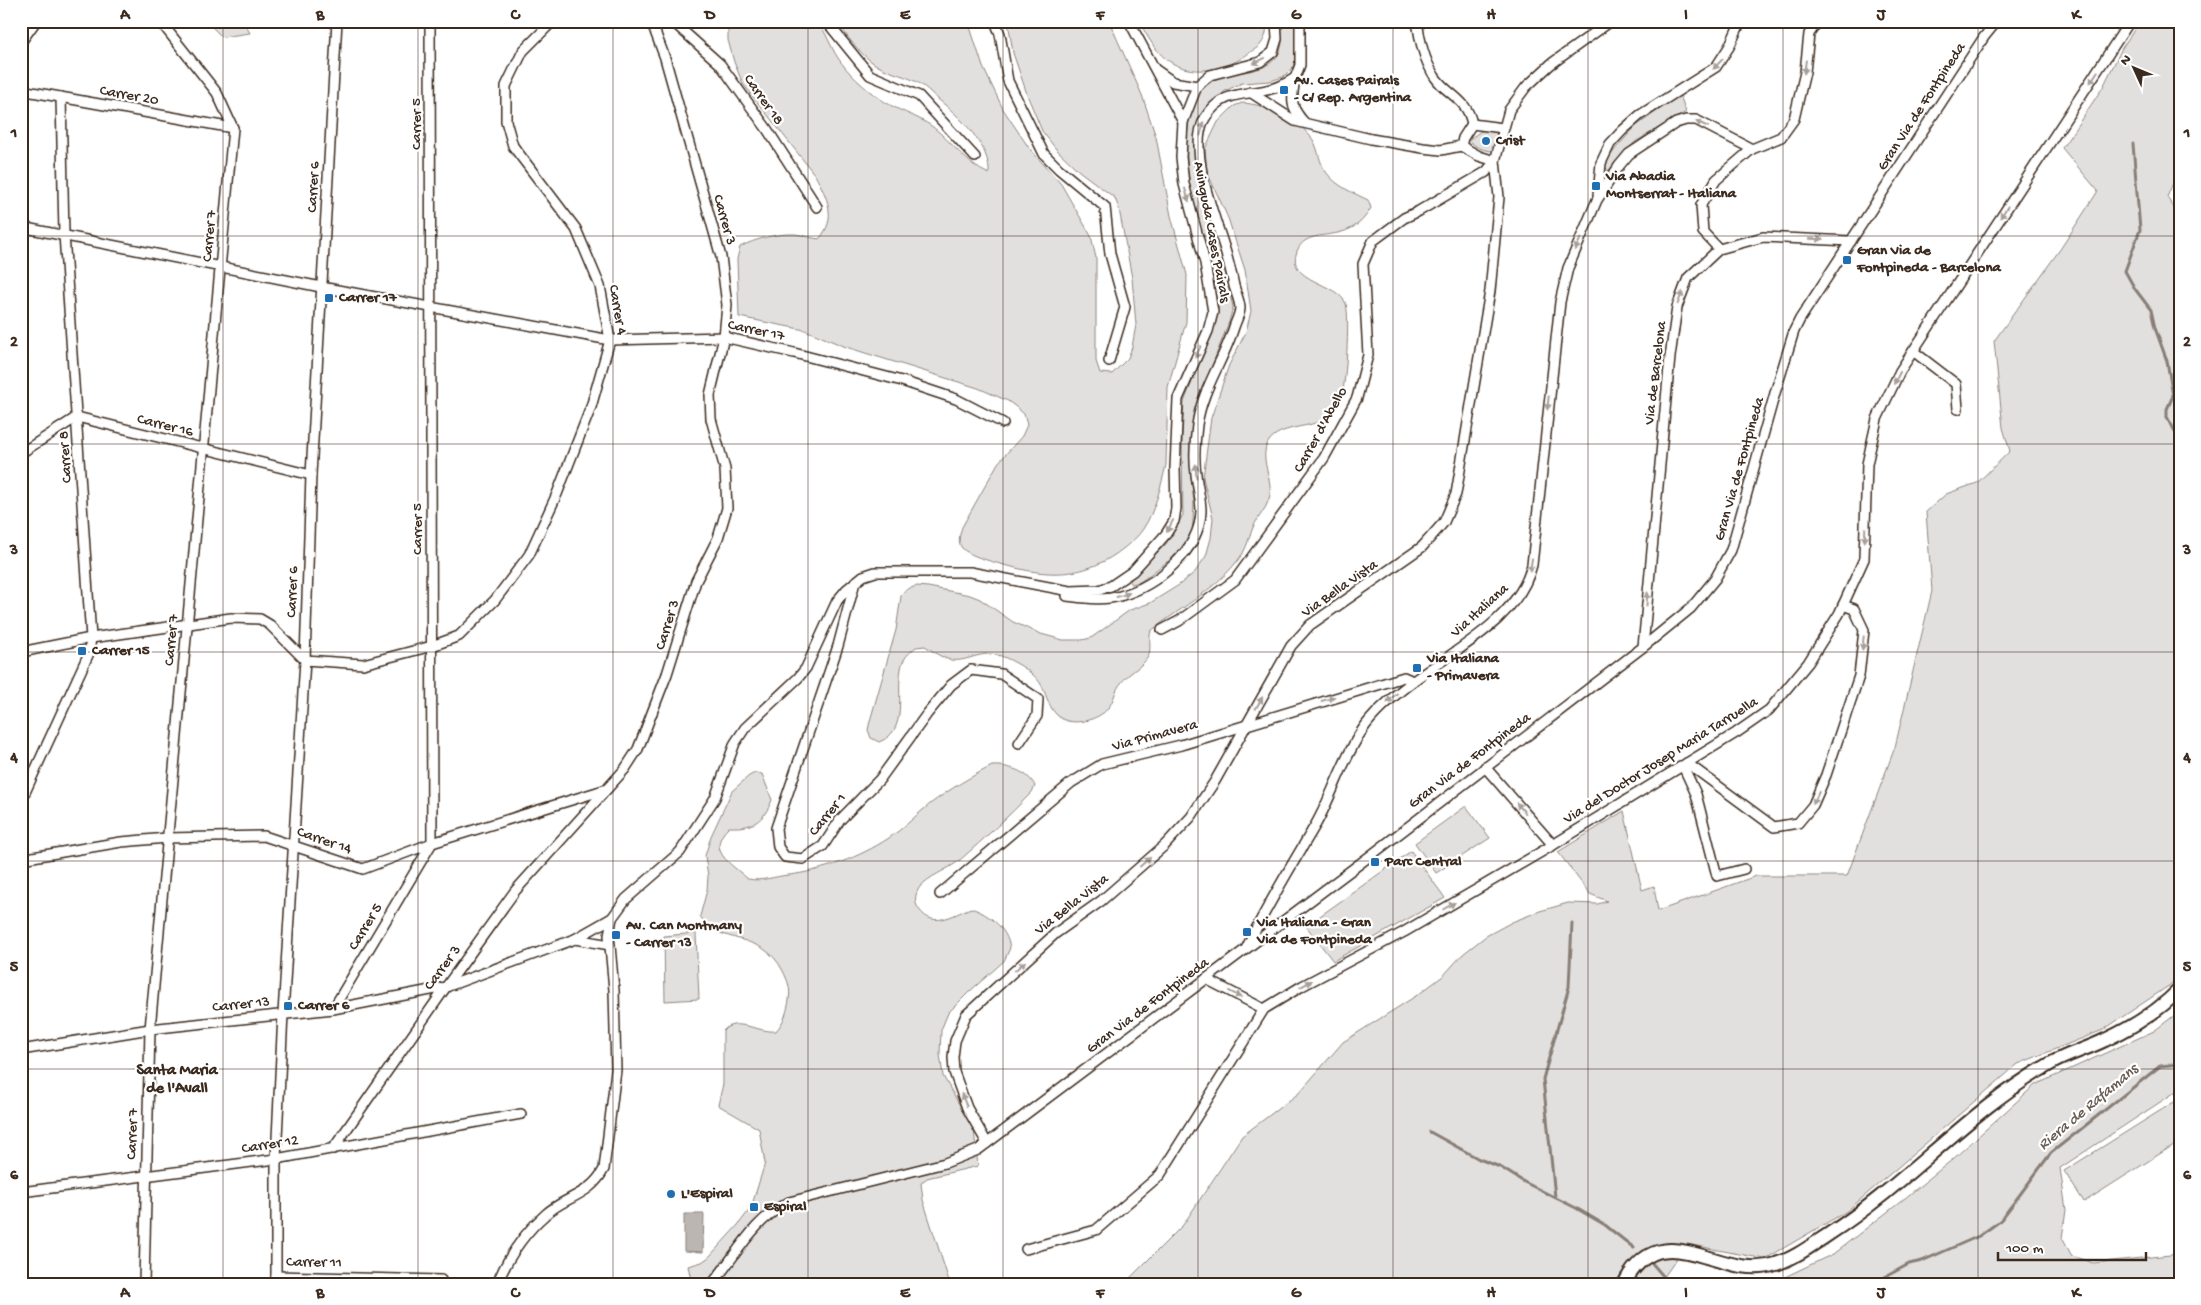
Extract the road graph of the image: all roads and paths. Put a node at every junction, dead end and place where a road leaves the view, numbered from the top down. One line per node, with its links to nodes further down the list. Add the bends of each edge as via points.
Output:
1 (36, 21): 19 (street)
2 (160, 21): 29 (street, Carrer 7, via 217,93)
3 (337, 21): 42 (street, Carrer 6)
4 (430, 21): 43 (street, Carrer 5)
5 (553, 21): 45 (street, Carrer 4, via 523,50 506,86 506,121 513,146 576,229 600,286)
6 (651, 21): 44 (street, Carrer 3, via 721,256 728,305)
7 (672, 21): 36 (street, Carrer 18, via 720,64)
8 (826, 21): 33 (street, via 870,75 919,96)
9 (995, 21): 47 (street, via 1008,81 1044,154 1105,207 1110,254 1125,307)
10 (1129, 21): 20 (street)
11 (1276, 21): 22 (street, one-way to 22, via 1278,39 1273,52 1260,62 1210,75)
12 (1300, 21): 21 (street, via 1300,65)
13 (1417, 21): 28 (street, via 1421,47 1435,77 1470,112)
14 (1611, 21): 30 (street, Via Bella Vista, via 1551,64 1526,87 1509,110)
15 (1741, 21): 35 (street, one-way to 35, via 1716,67 1640,115 1610,144 1601,163)
16 (1818, 21): 32 (street, one-way to 32, via 1809,34 1805,72 1794,119 1780,137)
17 (1997, 21): 39 (street, Gran Via de Fontpineda)
18 (2130, 21): 46 (street, Via del Doctor Josep Maria Tarruella, one-way to 46)
19 (21, 42)
20 (1153, 68): 22 (street, via 1173,82); 26 (street)
21 (1294, 78): 24 (street, Avinguda Cases Pairals, via 1272,89); 27 (street, via 1291,101 1293,109)
22 (1197, 86): 26 (street, Avinguda Cases Pairals)
23 (21, 90): 25 (street, Carrer 20)
24 (1250, 92): 27 (street, via 1295,122); 55 (street, Avinguda Cases Pairals, one-way to 24, via 1062,595 1086,599 1118,597 1140,589 1172,565 1188,548 1198,530 1201,511 1196,471 1197,425 1208,385 1230,342 1240,309 1207,198 1200,138 1204,120 1214,107 1227,97)
25 (61, 97): 29 (street, Carrer 20); 38 (street, Carrer 8)
26 (1183, 122): 55 (street, Avinguda Cases Pairals, one-way to 55, via 1181,157 1184,184 1213,312 1178,399 1174,520 1166,534 1133,571 1111,586 1086,592)
27 (1304, 122): 31 (street, via 1351,135 1423,148 1441,150)
28 (1472, 124): 30 (street); 31 (street)
29 (232, 128): 41 (street, Carrer 7)
30 (1504, 128): 34 (street, Via Bella Vista)
31 (1461, 146): 34 (street)
32 (1752, 149): 35 (street, one-way to 35, via 1696,120 1676,122 1629,154); 40 (street, via 1716,180 1701,205 1703,232)
33 (975, 157)
34 (1495, 161): 58 (street, Carrer d'Abello, via 1486,172 1404,218 1373,241 1363,264 1368,354 1357,398 1318,466 1235,580); 65 (street, Via Bella Vista, one-way to 34, via 1291,646 1310,624 1422,547 1444,522 1456,494 1490,291 1499,197)
35 (1597, 200): 64 (street, Via Italiana, one-way to 64, via 1568,268 1560,302 1528,581 1520,596 1497,619)
36 (817, 207)
37 (21, 226): 38 (street, Carrer 17)
38 (64, 234): 41 (street, Carrer 17); 49 (street, Carrer 8)
39 (1851, 240): 40 (street, Via de Barcelona, one-way to 39, via 1763,237); 61 (street, Gran Via de Fontpineda, via 1794,331 1732,550 1715,579 1691,608)
40 (1719, 250): 61 (street, Via de Barcelona, one-way to 40, via 1677,307 1688,278)
41 (221, 265): 42 (street, Carrer 17); 51 (street, Carrer 7)
42 (321, 287): 43 (street, Carrer 17); 53 (street, Carrer 6)
43 (431, 306): 45 (street, Carrer 17); 60 (street, Carrer 5)
44 (724, 337): 45 (street, Carrer 17); 50 (street, Carrer 17, via 902,382 956,399); 69 (street, Carrer 3, via 710,396 711,419 725,469 727,508 718,538 696,581 667,674 638,749)
45 (610, 340): 60 (street, Carrer 4, via 587,416 558,494 529,554 494,600 459,636)
46 (1913, 351): 48 (street, via 1956,384); 56 (street, Via del Doctor Josep Maria Tarruella, one-way to 56, via 1877,419 1867,464 1864,559)
47 (1109, 361)
48 (1958, 409)
49 (77, 417): 51 (street, Carrer 16); 52 (street); 59 (street, Carrer 8)
50 (1003, 423)
51 (203, 450): 53 (street, Carrer 16); 57 (street, Carrer 7)
52 (21, 453)
53 (311, 475): 63 (street, Carrer 6)
54 (855, 582): 55 (street, via 875,572 970,572); 66 (street, Carrer 1, via 838,646 776,828 778,847 785,857 803,859 823,846 840,820 880,779 951,685 971,670 1001,674 1038,699 1037,716); 78 (street, via 837,601 806,668 745,728 715,798 680,852 626,899)
55 (1041, 586)
56 (1843, 604): 67 (street, Via del Doctor Josep Maria Tarruella, via 1808,663 1769,710); 67 (street, one-way to 67, via 1854,609 1864,630 1859,676 1826,775 1813,805 1798,823 1774,827)
57 (187, 624): 59 (street); 63 (street, via 231,618 260,619); 71 (street, Carrer 7)
58 (1162, 630)
59 (91, 638): 62 (street); 70 (street, Carrer 8, via 89,653)
60 (432, 646): 63 (street, via 363,664); 72 (street, Carrer 5)
61 (1643, 647): 68 (street, Gran Via de Fontpineda)
62 (21, 652)
63 (305, 660): 73 (street, Carrer 6)
64 (1413, 681): 65 (street, Via Primavera, one-way to 64, via 1404,677); 81 (street, Via Italiana, one-way to 81, via 1362,730 1317,822)
65 (1248, 723): 77 (street, Via Primavera, via 1180,745 1102,764 1071,784); 91 (street, Via Bella Vista, one-way to 65, via 967,1108 954,1072 955,1041 966,1015 1056,933 1101,901 1165,845 1191,817)
66 (1019, 743)
67 (1685, 765): 74 (street, Via del Doctor Josep Maria Tarruella); 76 (street, via 1696,794 1717,876)
68 (1485, 767): 74 (street, one-way to 68); 81 (street, Gran Via de Fontpineda)
69 (607, 788): 72 (street, Carrer 14); 83 (street, Carrer 3, via 515,891)
70 (21, 801)
71 (167, 838): 73 (street, Carrer 14, via 264,836); 75 (street, Carrer 14, via 121,842); 88 (street, Carrer 7)
72 (432, 843): 73 (street, Carrer 14, via 363,869); 85 (street, Carrer 5)
73 (292, 844): 87 (street, Carrer 6)
74 (1553, 845): 86 (street, Via del Doctor Josep Maria Tarruella, one-way to 74)
75 (21, 859)
76 (1744, 869)
77 (940, 894)
78 (612, 918): 79 (street, Carrer 13); 80 (street)
79 (575, 939): 80 (street); 83 (street, Carrer 13)
80 (610, 945): 100 (street, via 616,1070 604,1169 586,1190 547,1213 517,1245)
81 (1245, 950): 82 (street, Gran Via de Fontpineda)
82 (1206, 979): 86 (street, one-way to 86); 91 (street, Gran Via de Fontpineda)
83 (446, 987): 85 (street, Carrer 13); 92 (street, Carrer 3)
84 (2180, 989): 102 (main road, via 2135,1025 2052,1063 2022,1081 1885,1194 1842,1226 1785,1261 1762,1268 1747,1268 1668,1249 1643,1259)
85 (333, 1008): 87 (street, Carrer 13)
86 (1264, 1009): 96 (street, Via del Doctor Josep Maria Tarruella, via 1160,1175 1096,1230)
87 (282, 1014): 88 (street, Carrer 13); 93 (street, Carrer 6)
88 (150, 1029): 89 (street, Carrer 13); 94 (street, Carrer 7)
89 (21, 1050)
90 (521, 1114): 92 (street, Carrer 12)
91 (987, 1143): 101 (street, Gran Via de Fontpineda, via 945,1163 789,1202 756,1225)
92 (333, 1149): 93 (street, Carrer 12)
93 (276, 1159): 94 (street, Carrer 12); 97 (street, Carrer 6)
94 (145, 1175): 95 (street, Carrer 12); 99 (street, Carrer 7)
95 (21, 1192)
96 (1026, 1249)
97 (276, 1280): 98 (street, Carrer 11)
98 (441, 1280)
99 (144, 1284)
100 (497, 1284)
101 (712, 1284)
102 (1624, 1284)

